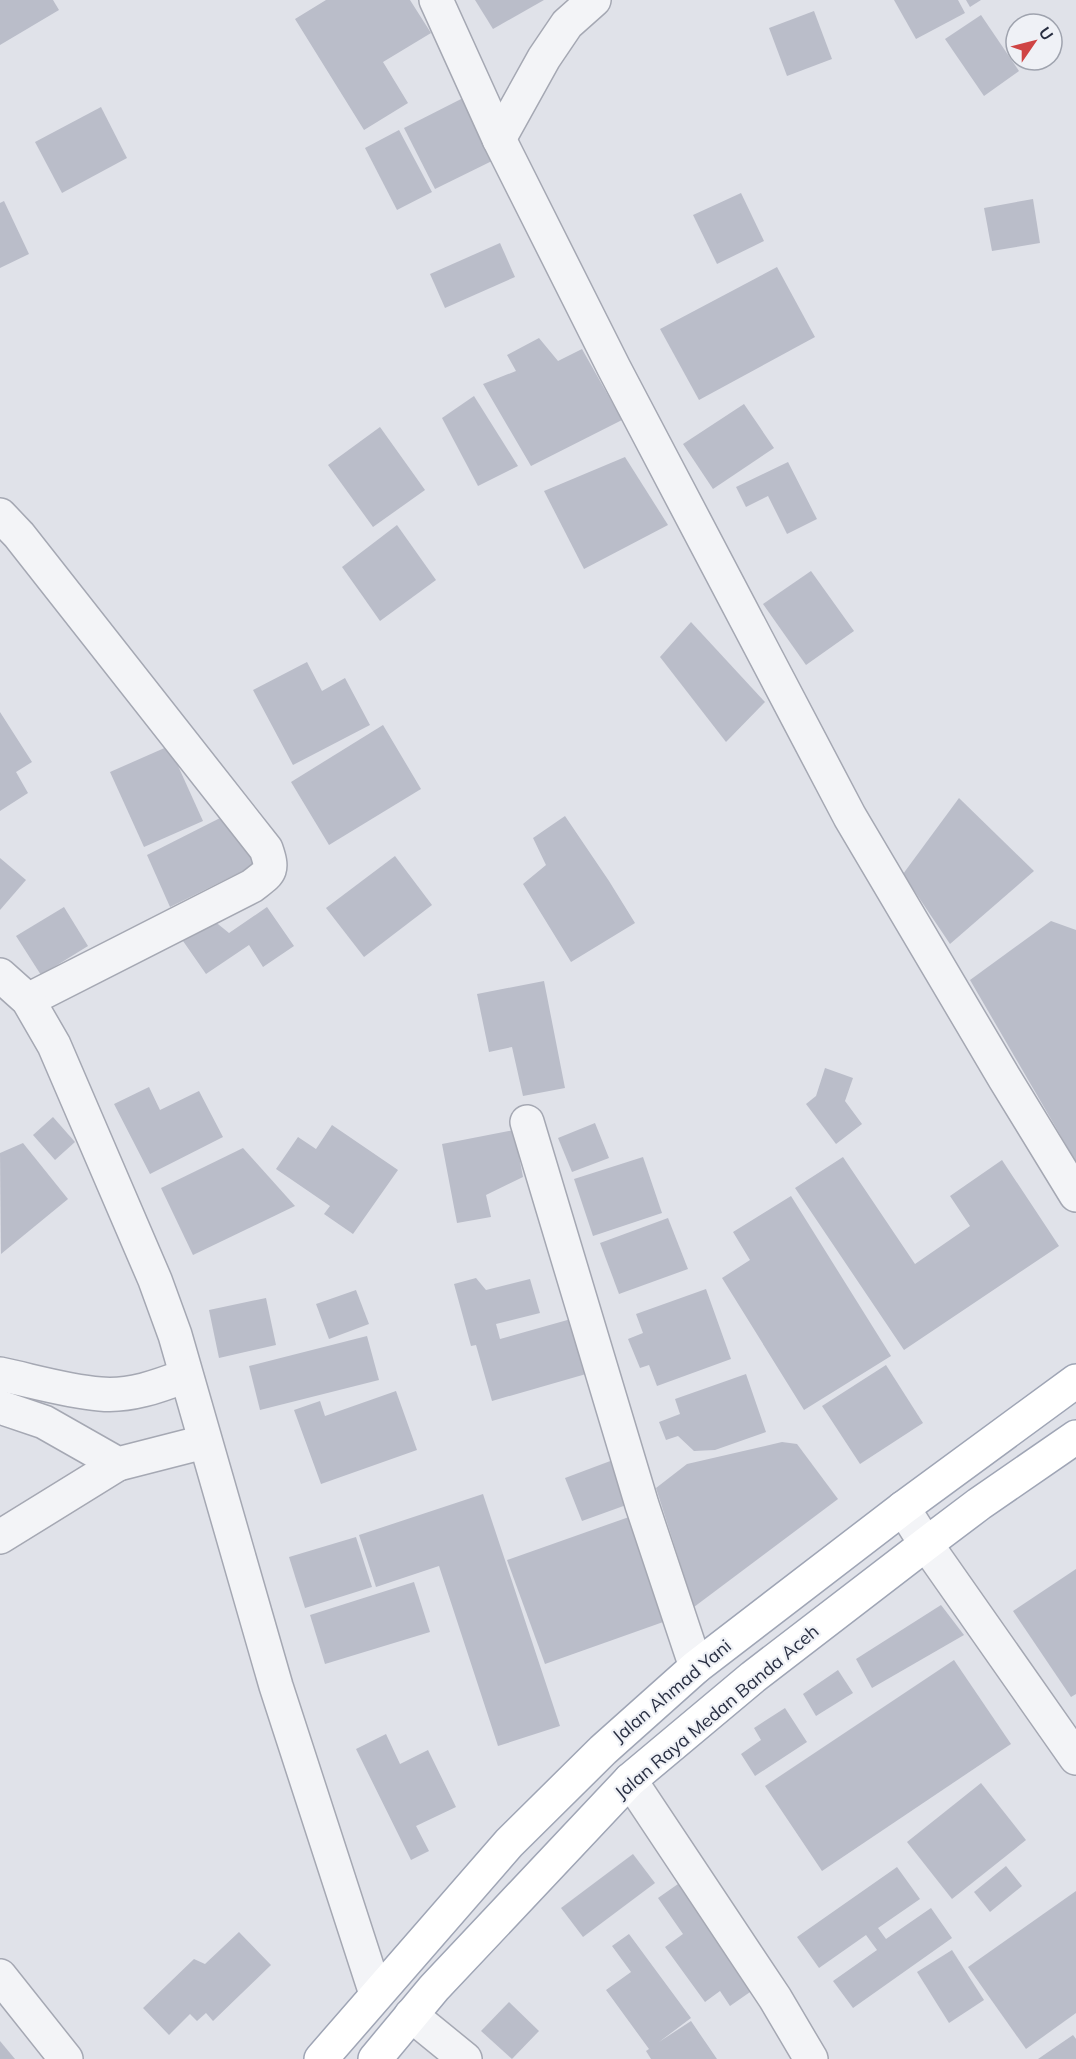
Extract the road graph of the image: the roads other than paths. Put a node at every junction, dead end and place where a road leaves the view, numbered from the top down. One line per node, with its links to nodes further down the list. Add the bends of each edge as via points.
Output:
1 (436, 0): 3 (street)
2 (594, 0): 3 (street, via 567,24)
3 (499, 139): 8 (street, via 614,368 850,817)
4 (0, 515): 6 (street, via 20,535 266,849 271,864 267,874 252,886)
5 (0, 975): 6 (street)
6 (28, 1000): 10 (street, via 54,1045 154,1280 175,1335)
7 (526, 1122): 19 (street, via 642,1505)
8 (1076, 1196)
9 (0, 1374): 10 (street, via 102,1395 148,1389)
10 (185, 1376): 14 (street)
11 (1076, 1382): 16 (main road, Jalan Ahmad Yani)
12 (0, 1407): 15 (street, via 44,1422)
13 (1076, 1437): 18 (main road, Jalan Raya Medan Banda Aceh)
14 (204, 1442): 15 (street); 23 (street, via 276,1686)
15 (118, 1464): 17 (street)
16 (903, 1508): 18 (street); 19 (main road, Jalan Ahmad Yani)
17 (0, 1537)
18 (926, 1544): 20 (street); 21 (main road, Jalan Raya Medan Banda Aceh, via 753,1677)
19 (696, 1667): 23 (main road, Jalan Ahmad Yani, via 603,1750 509,1843)
20 (1076, 1758)
21 (630, 1780): 24 (main road, Jalan Raya Medan Banda Aceh); 29 (street)
22 (0, 1976): 25 (street)
23 (376, 1994): 26 (main road, Jalan Ahmad Yani)
24 (411, 2015): 27 (main road, Jalan Raya Medan Banda Aceh); 28 (street)
25 (66, 2059)
26 (321, 2059)
27 (375, 2059)
28 (465, 2059)
29 (811, 2059)

